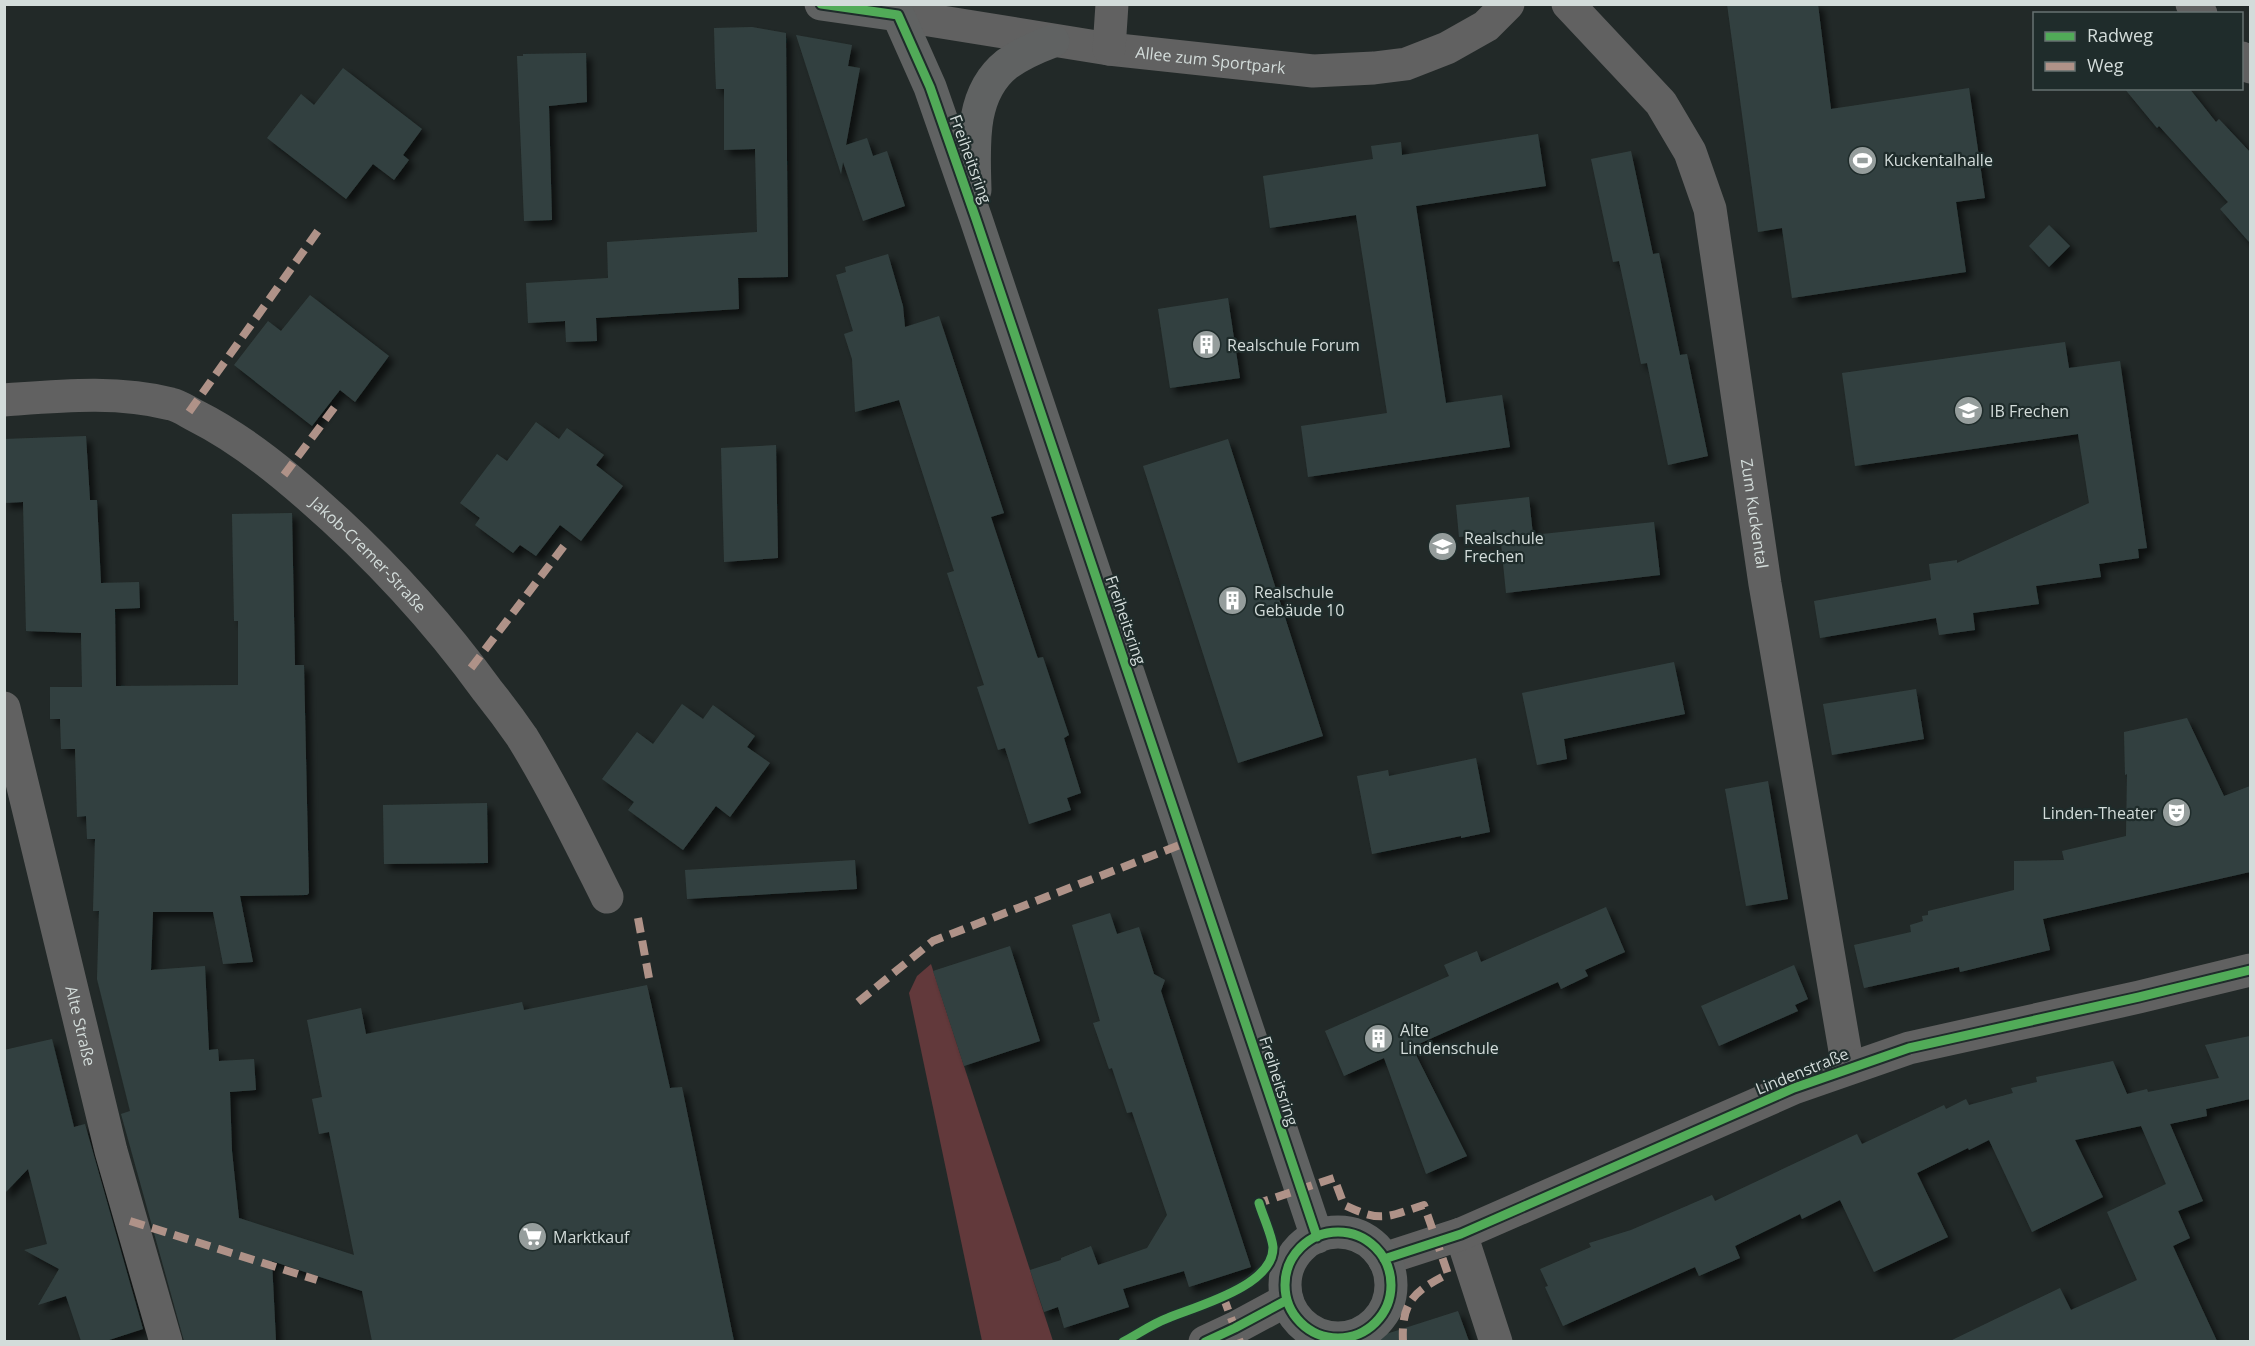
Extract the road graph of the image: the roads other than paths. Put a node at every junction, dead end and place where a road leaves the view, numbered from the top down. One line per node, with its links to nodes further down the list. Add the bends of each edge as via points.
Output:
1 (821, 4): 5 (main road)
2 (1112, 4): 7 (street)
3 (1508, 4): 7 (street, Allee zum Sportpark, via 1486,26 1446,48 1406,64 1374,68 1313,71)
4 (1568, 4): 13 (street, Zum Kuckental, via 1661,103 1690,152 1710,210 1765,584)
5 (897, 10): 6 (street, Allee zum Sportpark); 8 (main road, Freiheitsring, via 930,87)
6 (1053, 41): 7 (street, Allee zum Sportpark); 8 (main road, via 1006,65 988,84 980,103 974,146)
7 (1109, 49)
8 (976, 219): 15 (main road, Freiheitsring)
9 (4, 400): 11 (street, Jakob-Cremer-Straße, via 134,397 174,404 262,457 326,509 430,616 521,736)
10 (4, 708): 19 (street, Alte Straße, via 111,1151)
11 (607, 897)
12 (2250, 969): 13 (street, Lindenstraße, via 1909,1048)
13 (1848, 1068): 14 (street, Lindenstraße)
14 (1461, 1234): 16 (street, Lindenstraße); 21 (street)
15 (1317, 1237): 16 (main road, via 1347,1233 1374,1246); 17 (main road, via 1301,1248 1290,1263)
16 (1384, 1259): 18 (main road, via 1390,1274 1387,1306 1379,1320)
17 (1287, 1300): 18 (main road, via 1305,1327 1320,1335); 20 (street)
18 (1352, 1339)
19 (166, 1341)
20 (1205, 1341)
21 (1496, 1341)

